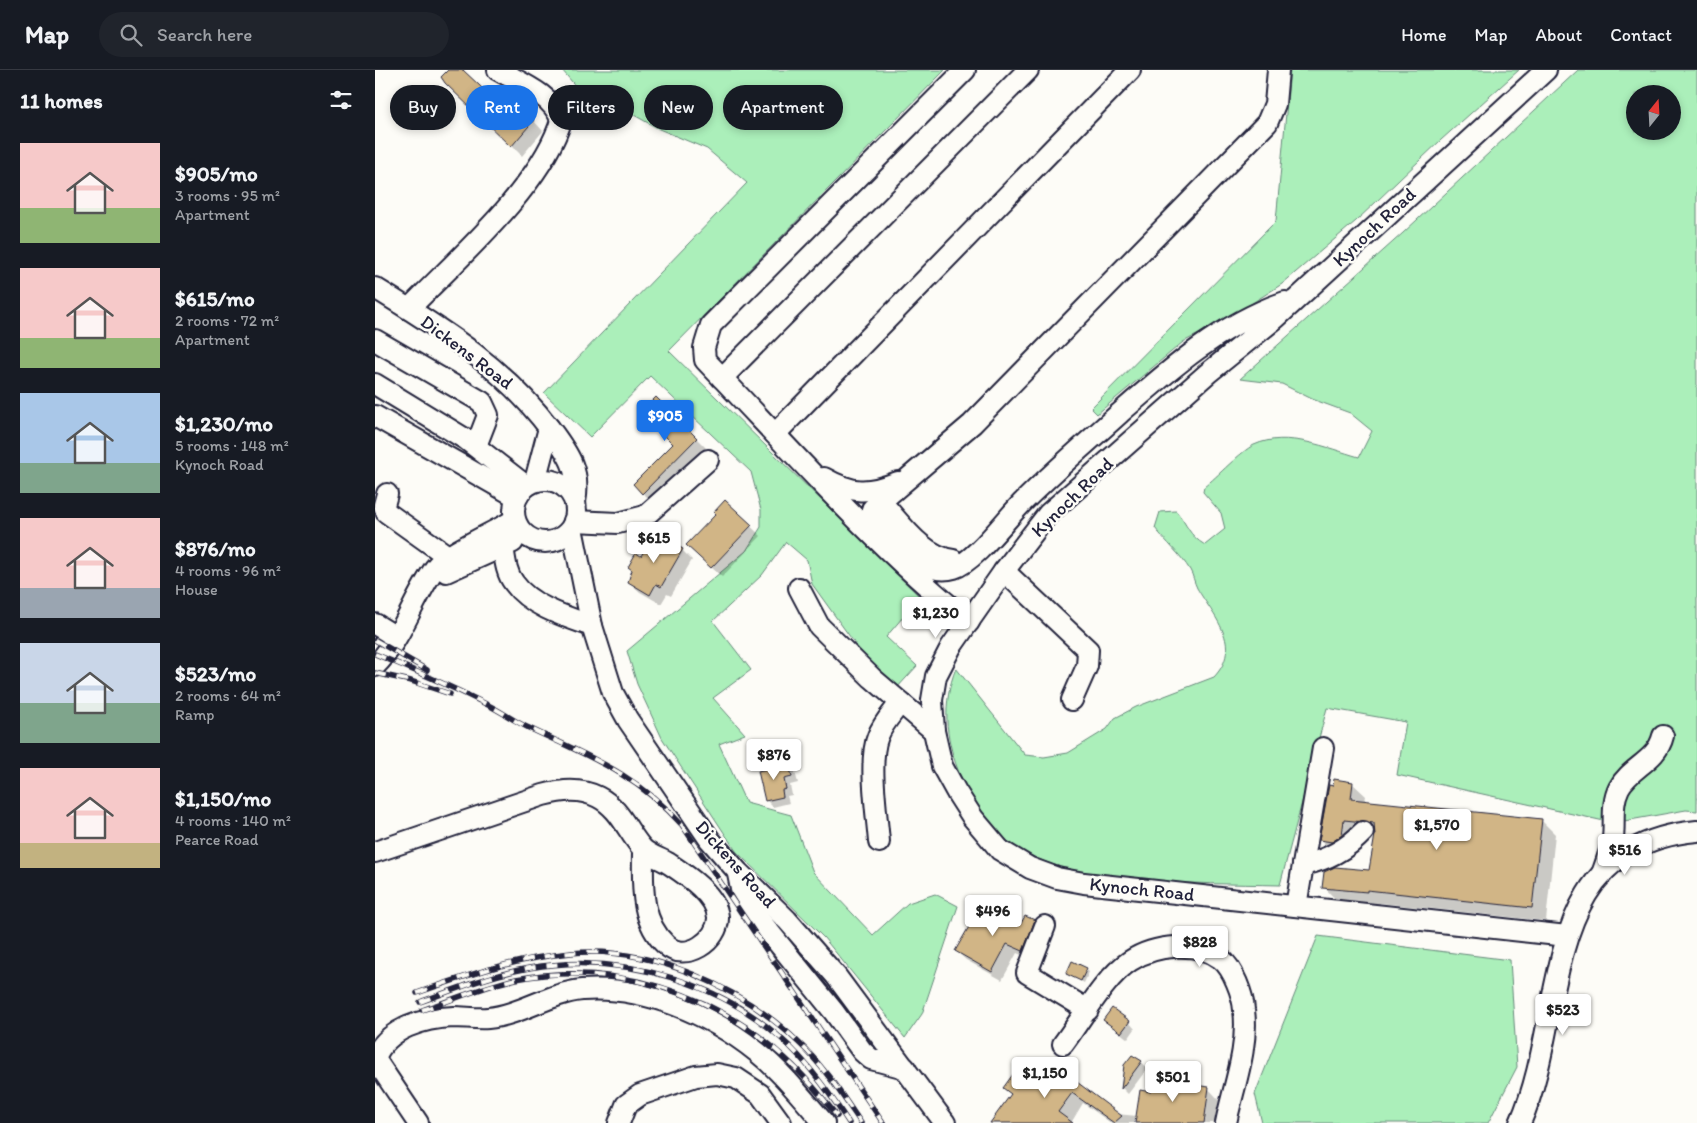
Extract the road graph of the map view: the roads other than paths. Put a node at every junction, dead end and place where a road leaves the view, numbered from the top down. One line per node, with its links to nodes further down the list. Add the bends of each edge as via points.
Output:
1 (497, 70): 9 (street, via 554,106 561,120 557,132 527,182)
2 (965, 70): 11 (street, via 711,325 704,348 705,360)
3 (1028, 70): 11 (street)
4 (1130, 70): 15 (street)
5 (1278, 70): 19 (street, via 1275,104 1267,123 972,424)
6 (1546, 70): 8 (street, Kynoch Road)
7 (375, 288): 9 (street, Dickens Road)
8 (1299, 297): 19 (street, via 1268,308 1196,348 1050,475 970,559 951,560 925,549 881,502); 27 (street, Kynoch Road, via 1048,514)
9 (409, 310): 14 (street, Dickens Road, via 457,340 509,381)
10 (375, 340): 16 (street, via 482,402 488,415)
11 (722, 378): 15 (street)
12 (375, 384): 16 (street)
13 (375, 416): 20 (street)
14 (549, 428): 20 (street); 22 (street, Dickens Road, via 573,462 577,482)
15 (775, 434): 18 (street)
16 (476, 446): 20 (street)
17 (708, 460): 22 (street, via 645,516 618,523)
18 (809, 469): 19 (street, via 855,491 885,488); 31 (street, via 926,587)
19 (909, 478)
20 (526, 488): 22 (street, via 555,482 563,486); 23 (street, via 514,504)
21 (387, 494): 26 (street, via 386,512)
22 (574, 517): 24 (street, via 563,537); 28 (street, Dickens Road)
23 (520, 528): 24 (street, via 542,543); 25 (street); 26 (street)
24 (551, 542): 28 (street, Dickens Road)
25 (503, 546): 29 (street); 33 (street, via 509,574 521,592 550,609)
26 (449, 557): 29 (street, via 436,567)
27 (1003, 571): 31 (street, Kynoch Road); 36 (street, via 1088,650 1087,666)
28 (580, 575): 33 (street, Dickens Road)
29 (430, 578): 34 (street)
30 (799, 588): 37 (street, via 819,626)
31 (969, 622): 38 (street, Kynoch Road, via 936,676 932,700)
32 (375, 624): 34 (street)
33 (591, 626): 58 (street, Dickens Road, via 613,693 628,720 694,817 738,872 741,889 758,918 862,1052 871,1059 905,1068)
34 (396, 637): 35 (street, via 391,649)
35 (375, 666)
36 (1072, 700)
37 (900, 703): 38 (street); 43 (street, via 877,738 875,790)
38 (934, 731): 48 (street, Kynoch Road, via 942,766 973,818 1000,850 1029,868 1084,883)
39 (1663, 736): 47 (street, via 1661,745 1617,790 1613,807 1613,837)
40 (1323, 748): 46 (street)
41 (1363, 832): 46 (street, via 1341,851)
42 (1697, 832): 47 (street, via 1673,834 1633,848)
43 (879, 842)
44 (643, 849): 44 (street, via 669,864 713,901 718,918 715,932 695,950 667,947 654,929 644,904); 45 (street, via 626,823 607,803 587,792 559,790)
45 (375, 852)
46 (1303, 865): 48 (street)
47 (1603, 871): 50 (street, via 1581,901)
48 (1296, 906): 50 (street, Kynoch Road)
49 (1045, 926): 51 (street, via 1027,973)
50 (1567, 936): 60 (street, via 1543,1048)
51 (1088, 1010): 52 (street); 59 (street, via 1118,972 1130,961 1147,953 1185,946 1209,952 1221,959 1231,973 1244,1009 1245,1028)
52 (1063, 1044)
53 (375, 1058): 54 (street); 57 (street, via 392,1034 425,1021 445,1017 498,1016 581,990 610,990 677,1006 721,1026 757,1052)
54 (418, 1123)
55 (619, 1123): 56 (street, via 626,1105 640,1095 696,1076 717,1074 736,1078 760,1094)
56 (781, 1123)
57 (824, 1123)
58 (945, 1123)
59 (1225, 1123)
60 (1520, 1123)

